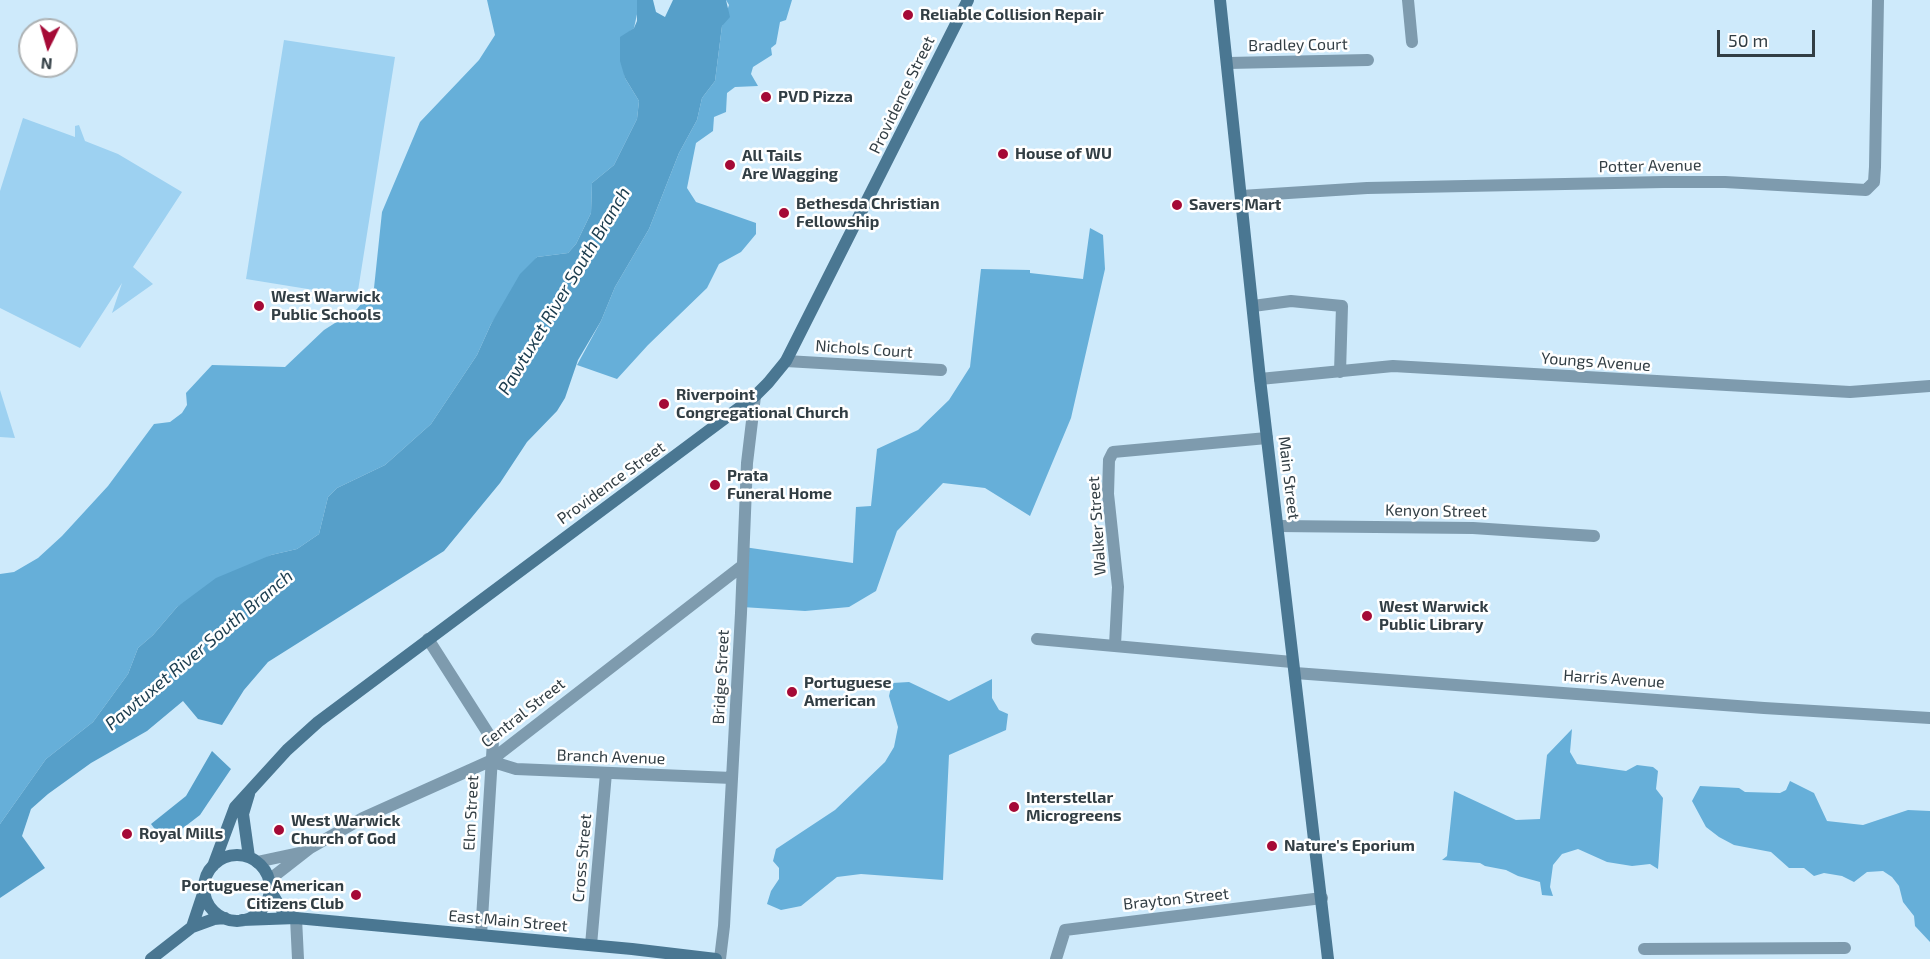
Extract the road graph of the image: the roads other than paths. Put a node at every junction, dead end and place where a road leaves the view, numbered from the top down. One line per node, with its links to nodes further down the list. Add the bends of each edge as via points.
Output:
1 (968, 0): 10 (main road, Providence Street)
2 (1220, 0): 7 (main road, Main Street)
3 (1408, 0): 5 (street)
4 (1878, 0): 8 (street, Potter Avenue, via 1875,167 1874,182 1866,190 1664,182 1367,188)
5 (1412, 42)
6 (1368, 60): 7 (street, Bradley Court)
7 (1228, 63): 8 (main road, Main Street)
8 (1241, 196): 9 (main road, Main Street)
9 (1253, 306): 12 (street, via 1292,301 1342,306); 13 (main road, Main Street)
10 (786, 361): 11 (street, Nichols Court); 15 (main road, Providence Street)
11 (941, 370)
12 (1340, 372): 13 (street, Youngs Avenue); 14 (street, Youngs Avenue, via 1393,366 1850,392)
13 (1260, 379): 16 (main road, Main Street)
14 (1930, 386)
15 (755, 396): 19 (street, Bridge Street); 20 (main road, Providence Street)
16 (1267, 438): 17 (main road, Main Street); 22 (street, Walker Street, via 1113,452 1108,494 1118,588)
17 (1278, 526): 18 (street, Kenyon Street, via 1473,528); 23 (main road, Main Street)
18 (1594, 536)
19 (742, 566): 25 (street, Central Street); 27 (street, Bridge Street)
20 (428, 639): 25 (street, Elm Street, via 493,741); 28 (main road, Providence Street, via 318,722)
21 (1037, 639): 22 (street)
22 (1115, 645): 23 (street)
23 (1293, 667): 24 (street, Harris Avenue, via 1764,708); 34 (main road, Main Street)
24 (1930, 718)
25 (490, 761): 26 (street, Branch Avenue, via 516,769); 29 (street, Central Street, via 363,818); 39 (street, Elm Street)
26 (606, 773): 27 (street, Branch Avenue); 40 (street, Cross Street)
27 (732, 778): 46 (street, Bridge Street)
28 (250, 790): 30 (main road, via 243,814); 31 (main road, Providence Street, via 235,807)
29 (303, 852): 30 (street); 32 (street)
30 (253, 860): 31 (main road, via 230,856); 32 (main road)
31 (213, 866): 33 (main road)
32 (269, 885): 36 (main road, via 282,910); 37 (main road, via 261,910)
33 (204, 890): 35 (main road, via 210,907); 38 (main road)
34 (1322, 898): 47 (street, Brayton Street, via 1065,930); 48 (main road, Main Street)
35 (225, 918): 37 (main road); 38 (main road)
36 (296, 918): 37 (main road, East Main Street); 39 (main road, East Main Street); 45 (street)
37 (242, 920)
38 (192, 927): 44 (main road)
39 (481, 935): 40 (main road, East Main Street)
40 (591, 945): 46 (main road, East Main Street)
41 (1845, 948): 43 (street)
42 (1644, 949): 43 (street)
43 (1739, 954)
44 (151, 959)
45 (298, 959)
46 (718, 959)
47 (1056, 959)
48 (1328, 959)

